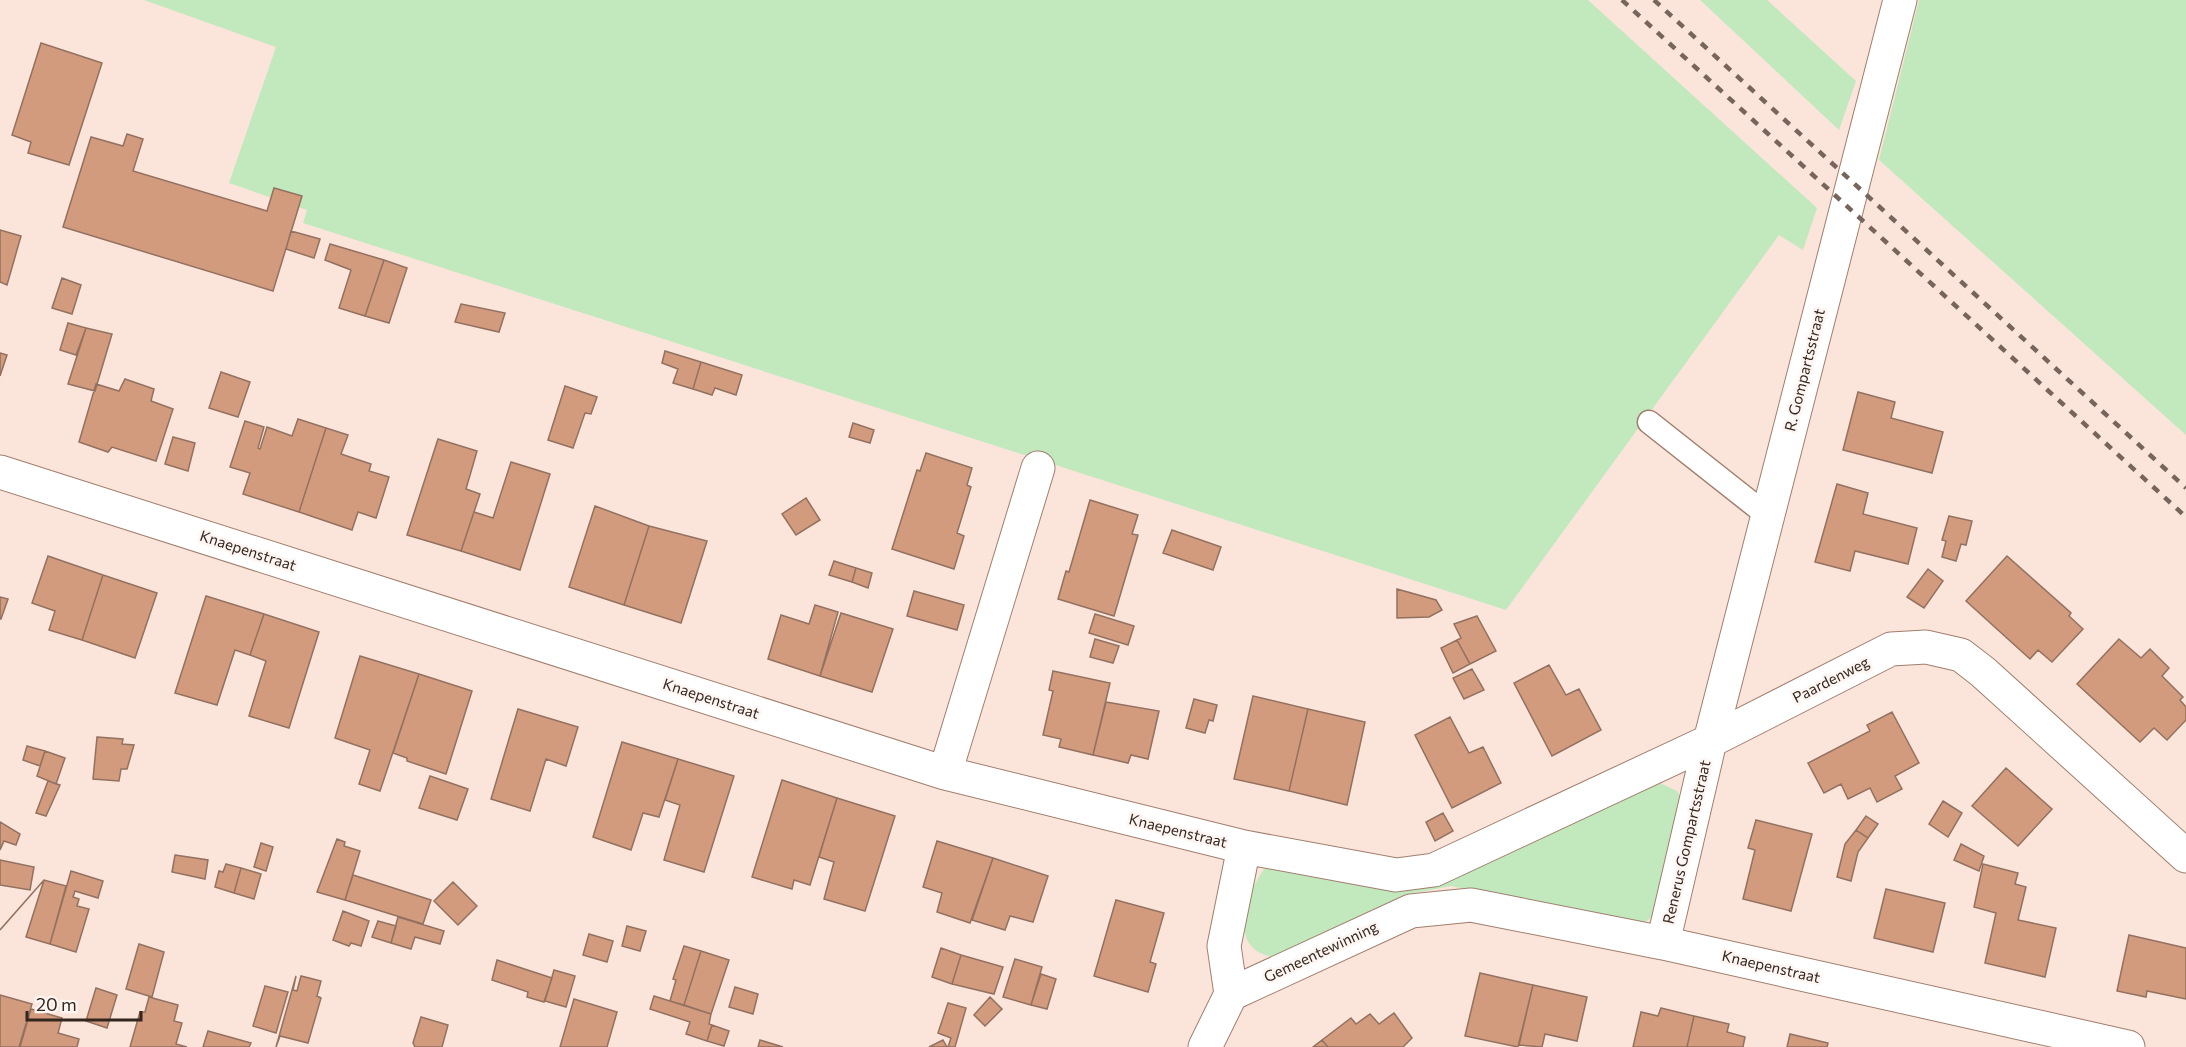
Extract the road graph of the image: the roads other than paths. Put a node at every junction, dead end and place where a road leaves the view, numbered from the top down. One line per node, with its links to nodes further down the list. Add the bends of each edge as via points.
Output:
1 (1900, 0): 5 (street, R. Gompartsstraat)
2 (1649, 422): 5 (lane)
3 (1038, 468): 7 (street)
4 (0, 472): 7 (street, Knaepenstraat)
5 (1768, 516): 6 (street, R. Gompartsstraat)
6 (1710, 741): 9 (street, Paardenweg, via 1891,649 1926,647 1961,655); 10 (street, Paardenweg); 12 (street, Renerus Gompartsstraat)
7 (945, 773): 8 (street, Knaepenstraat)
8 (1244, 847): 10 (street, Knaepenstraat, via 1396,875); 13 (street, via 1224,946)
9 (2186, 856)
10 (1434, 870)
11 (1411, 911): 12 (street, Knaepenstraat, via 1471,905); 13 (street, Gemeentewinning)
12 (1663, 943): 15 (street, Knaepenstraat)
13 (1231, 994): 14 (street)
14 (1205, 1047)
15 (2128, 1047)

